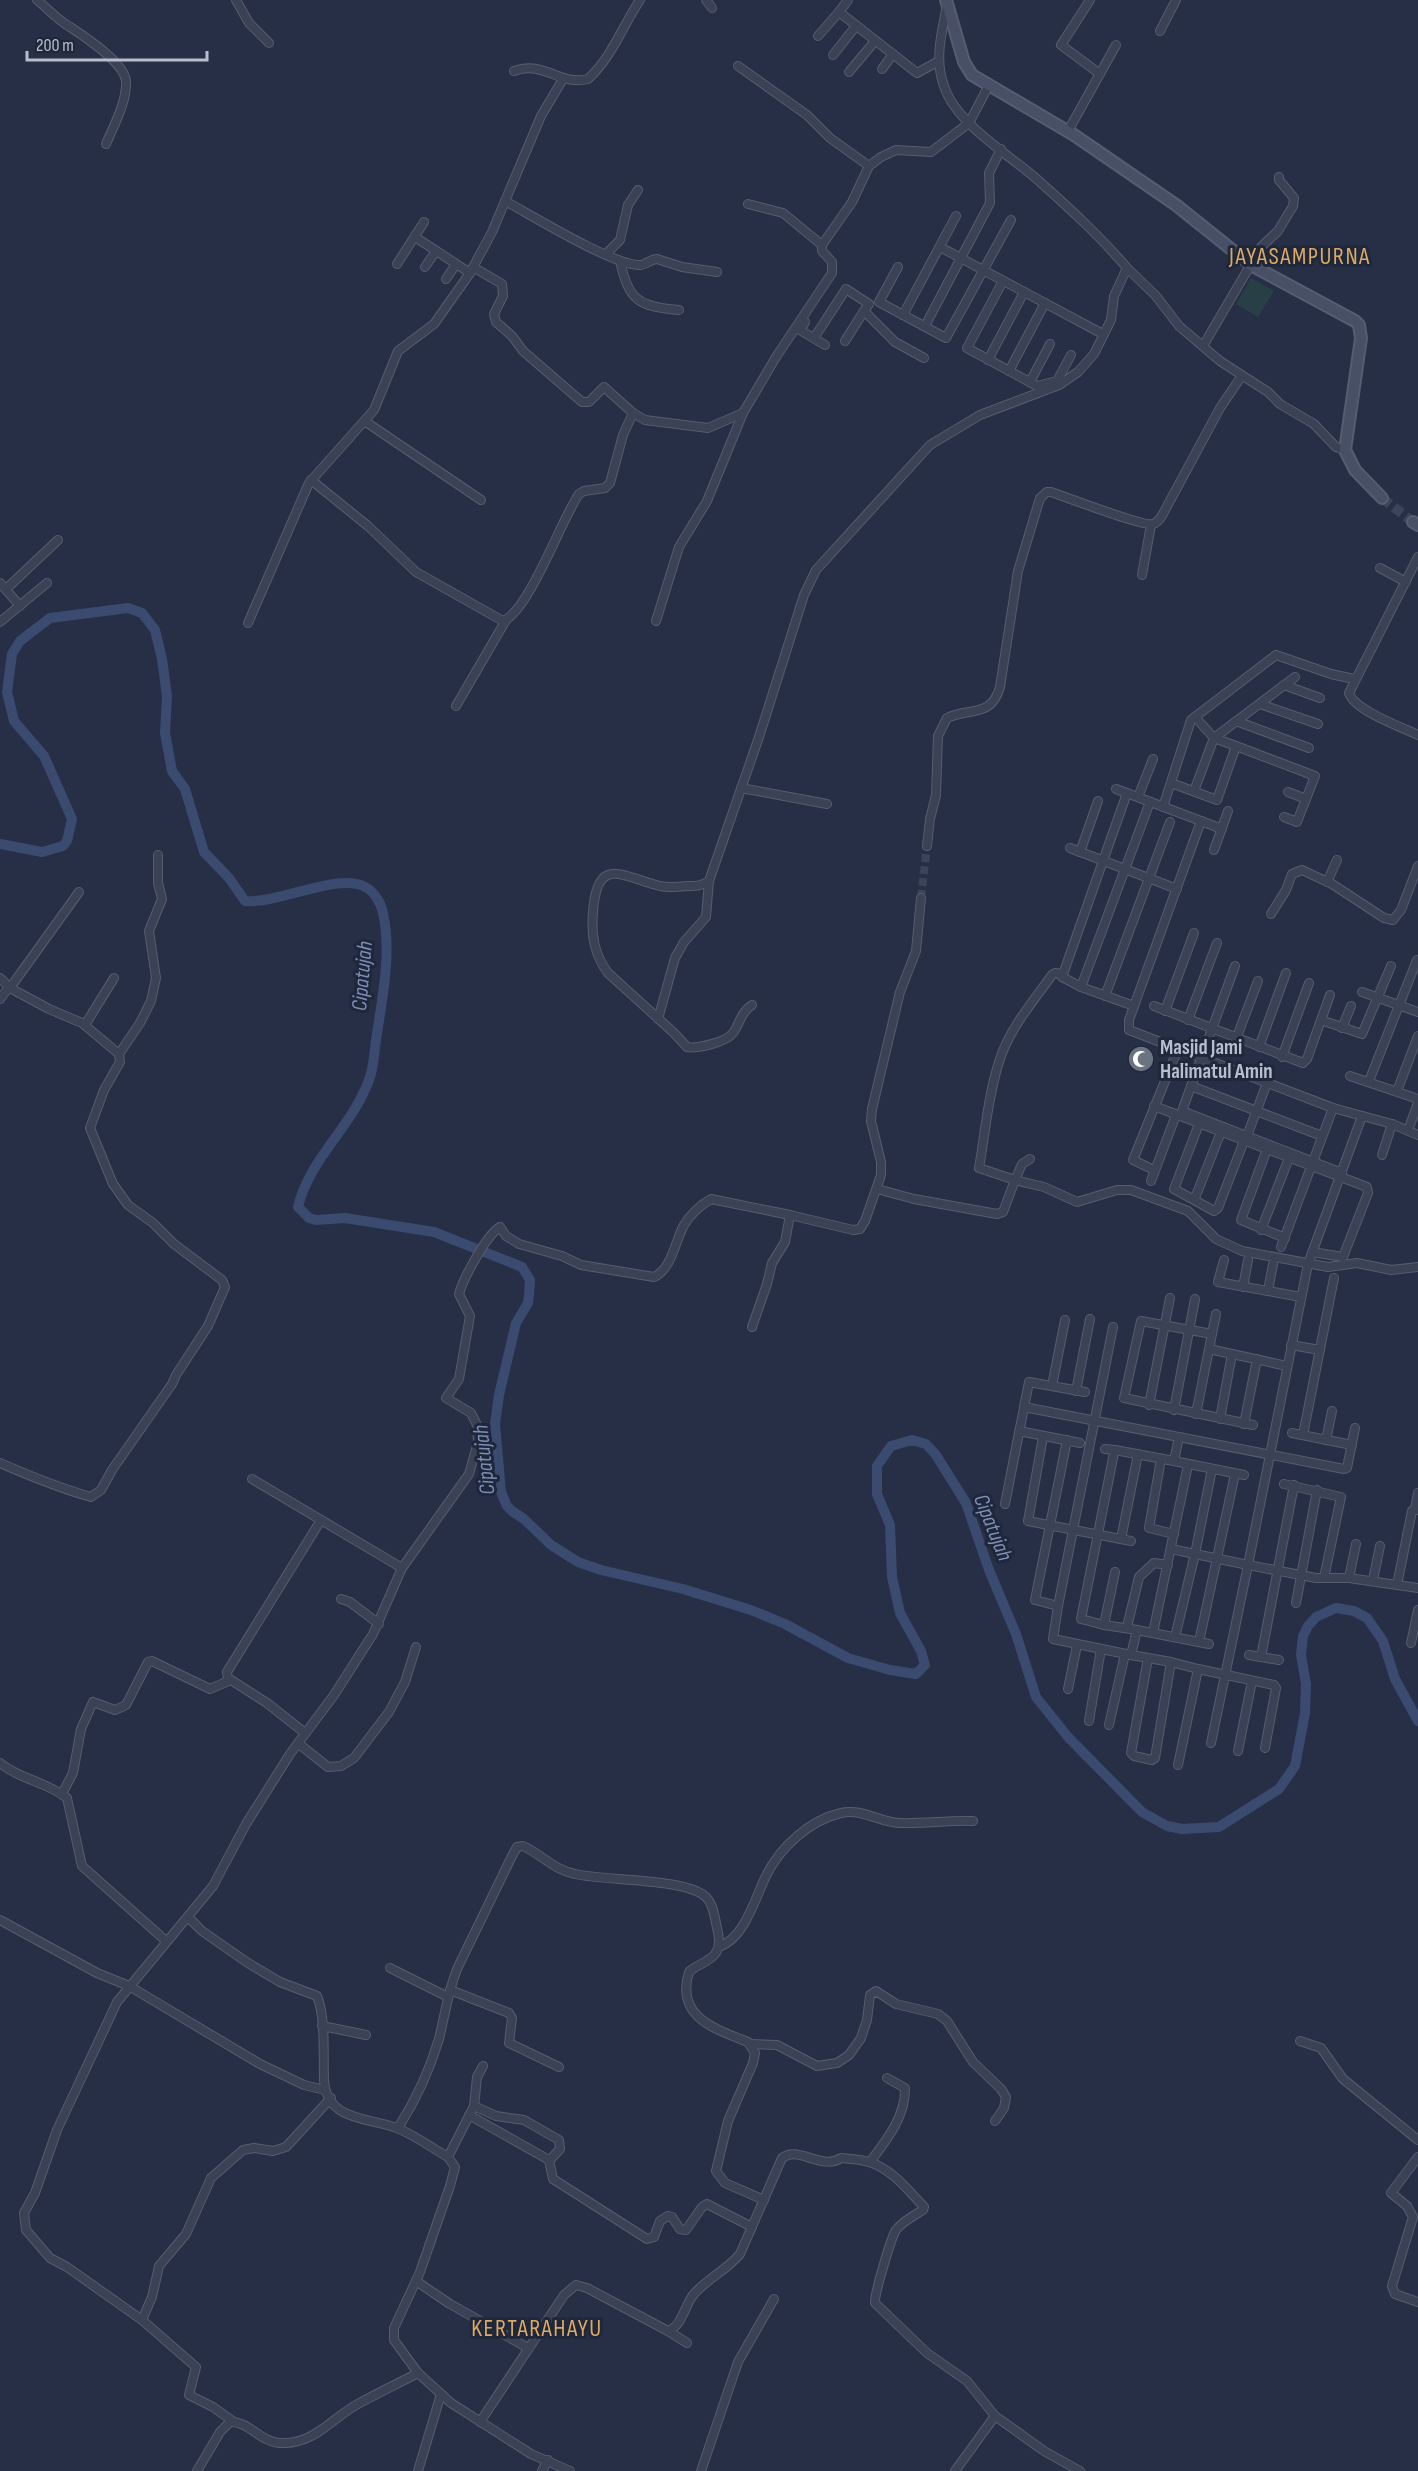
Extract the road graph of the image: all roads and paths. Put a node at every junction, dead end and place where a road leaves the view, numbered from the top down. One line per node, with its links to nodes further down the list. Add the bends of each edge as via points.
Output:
1 (37, 0): 29 (street, via 123,71 124,99)
2 (236, 0): 15 (street, via 249,23)
3 (640, 0): 25 (street, via 612,51 591,76 585,80)
4 (706, 0): 9 (street)
5 (848, 0): 10 (street)
6 (1090, 0): 24 (street, via 1061,43)
7 (1176, 0): 12 (street)
8 (947, 2): 19 (street); 26 (street, via 964,62 972,75)
9 (712, 8)
10 (838, 12): 11 (street); 13 (street)
11 (856, 26): 14 (street); 18 (street)
12 (1160, 31)
13 (818, 36)
14 (875, 40): 17 (street); 23 (street)
15 (269, 43)
16 (1116, 45): 24 (street)
17 (893, 54): 19 (street, via 917,74); 21 (street)
18 (833, 55)
19 (939, 60): 27 (street, via 947,94)
20 (738, 66): 31 (street, via 807,114 830,138)
21 (882, 69)
22 (514, 71): 25 (street, via 539,68)
23 (849, 72)
24 (1100, 74): 28 (street)
25 (562, 79): 34 (street, via 541,116)
26 (989, 85): 27 (street); 28 (street)
27 (969, 123): 30 (street); 31 (street, via 931,152 896,150)
28 (1068, 131): 48 (street, via 1176,206)
29 (106, 144)
30 (1003, 150): 44 (street, via 992,165 988,181 990,203); 51 (street, via 1041,182)
31 (869, 166): 40 (street, via 852,202)
32 (1279, 177): 48 (street, via 1294,198 1293,206)
33 (638, 190): 43 (street, via 628,205 620,240)
34 (505, 201): 43 (street); 52 (street)
35 (748, 204): 40 (street, via 783,213)
36 (956, 216): 41 (street)
37 (1011, 220): 53 (street)
38 (424, 222): 39 (street)
39 (415, 237): 42 (street); 46 (street)
40 (822, 245): 78 (street, via 822,251 832,262 832,273)
41 (940, 247): 44 (street); 63 (street)
42 (436, 251): 47 (street); 49 (street)
43 (606, 254): 45 (street)
44 (961, 258): 53 (street); 64 (street)
45 (620, 261): 54 (street, via 641,265 657,259); 62 (street, via 626,285 638,300)
46 (397, 264)
47 (456, 264): 52 (street); 55 (street)
48 (1251, 265): 70 (street); 80 (street, via 1343,312 1359,326 1360,348)
49 (425, 267)
50 (898, 267): 59 (street)
51 (1127, 268): 70 (street, via 1179,326); 114 (street, via 1114,296 1111,321 1094,354 1078,372 1059,385 980,415 930,445 816,570 804,595)
52 (471, 270): 77 (street, via 502,284 502,296 493,317 523,351 582,402 589,402 604,387); 79 (street, via 434,324 398,351)
53 (983, 270): 57 (street); 64 (street, via 946,338)
54 (717, 272)
55 (446, 279)
56 (832, 281): 66 (street, via 801,330)
57 (1003, 281): 58 (street); 73 (street, via 967,348)
58 (1024, 292): 60 (street); 73 (street)
59 (879, 302): 61 (street); 63 (street)
60 (1045, 303): 65 (street); 74 (street)
61 (866, 308): 66 (street, via 846,289); 67 (street); 72 (street, via 895,342)
62 (679, 310)
63 (903, 315): 64 (street)
64 (925, 326)
65 (1099, 332)
66 (814, 338): 69 (street)
67 (845, 341)
68 (1050, 344): 76 (street)
69 (825, 345)
70 (1203, 346): 75 (street)
71 (1071, 355): 76 (street, via 1057,381 1037,386)
72 (924, 358)
73 (988, 360): 74 (street)
74 (1009, 371): 76 (street)
75 (1241, 377): 80 (street, via 1314,424 1336,447); 84 (street, via 1220,408 1161,519)
76 (1030, 382)
77 (633, 413): 78 (street, via 645,420 708,428); 93 (street, via 610,483 606,488 579,495 549,557)
78 (743, 413): 95 (street, via 707,501 679,547)
79 (366, 422): 81 (street); 83 (street)
80 (1345, 450): 82 (street, via 1354,470)
81 (311, 480): 93 (street, via 416,572 498,621); 96 (street)
82 (1382, 498)
83 (481, 500)
84 (1150, 525): 88 (street); 130 (street, via 1051,492 1040,498 1018,571 995,702 986,709 947,718 940,729 936,795)
85 (58, 540): 91 (street)
86 (1418, 557): 89 (street)
87 (1380, 568): 89 (street)
88 (1142, 575)
89 (1406, 582): 99 (street)
90 (47, 583): 92 (street)
91 (3, 586): 92 (street)
92 (20, 606): 94 (street)
93 (506, 620): 104 (street)
94 (1, 621)
95 (657, 621)
96 (248, 623)
97 (1331, 674): 99 (street); 101 (street); 105 (street, via 1276,655)
98 (1294, 677): 100 (street)
99 (1354, 679): 101 (street)
100 (1284, 685): 102 (street); 103 (street)
101 (1350, 688): 108 (street, via 1352,701)
102 (1320, 698)
103 (1260, 704): 106 (street); 107 (street)
104 (456, 706)
105 (1195, 717): 109 (street); 113 (street)
106 (1236, 721): 109 (street); 111 (street)
107 (1318, 724)
108 (1418, 735)
109 (1214, 738): 110 (street); 116 (street)
110 (1236, 746): 116 (street, via 1217,800); 120 (street, via 1315,776)
111 (1309, 748)
112 (1152, 759): 119 (street)
113 (1171, 783): 116 (street); 124 (street)
114 (741, 788): 123 (street); 140 (street)
115 (1116, 789): 118 (street)
116 (1194, 791)
117 (1288, 792): 120 (street)
118 (1127, 794): 119 (street); 136 (street)
119 (1138, 797): 122 (street)
120 (1306, 799): 126 (street, via 1297,822)
121 (1098, 801): 133 (street)
122 (1150, 802): 124 (street); 138 (street)
123 (827, 804)
124 (1163, 807): 127 (street)
125 (1228, 811): 129 (street)
126 (1284, 817)
127 (1202, 821): 129 (street); 142 (street)
128 (1170, 822): 139 (street)
129 (1222, 829): 132 (street)
130 (927, 846)
131 (1070, 848): 133 (street)
132 (1214, 850)
133 (1080, 852): 136 (street)
134 (158, 855): 181 (street, via 162,898 149,931 156,978 151,1001)
135 (1337, 860): 141 (street)
136 (1102, 861): 138 (street); 152 (street)
137 (1418, 866): 141 (street, via 1401,910 1393,920)
138 (1126, 869): 139 (street); 158 (street)
139 (1149, 878): 142 (street); 161 (street)
140 (709, 881): 171 (street, via 706,917 675,958); 171 (street, via 666,887 613,873 603,877 597,886 592,930 601,964)
141 (1328, 882): 145 (street, via 1296,871)
142 (1178, 890): 166 (street)
143 (79, 892): 157 (street)
144 (921, 898): 211 (street, via 916,951 900,992 872,1109 881,1162)
145 (1271, 914)
146 (1194, 933): 169 (street)
147 (1217, 943): 172 (street)
148 (1417, 960): 165 (street)
149 (1235, 966): 176 (street)
150 (1390, 966): 162 (street)
151 (1286, 973): 179 (street)
152 (1062, 974): 158 (street, via 1063,979); 209 (street, via 1056,973 1047,982 999,1061 979,1168)
153 (0, 978): 157 (street)
154 (114, 978): 174 (street)
155 (1258, 981): 178 (street)
156 (1310, 983): 182 (street)
157 (10, 987): 163 (street); 174 (street)
158 (1081, 987): 161 (street)
159 (1362, 992): 162 (street)
160 (1330, 995): 173 (street)
161 (1105, 996): 166 (street)
162 (1378, 998): 165 (street); 175 (street, via 1362,1034)
163 (0, 999)
164 (752, 1005): 171 (street, via 731,1035 694,1047 687,1047)
165 (1399, 1005): 170 (street); 185 (street)
166 (1134, 1006): 180 (street, via 1129,1030)
167 (1154, 1006): 169 (street)
168 (1351, 1006): 175 (street)
169 (1165, 1011): 172 (street)
170 (1418, 1012)
171 (658, 1019)
172 (1188, 1020): 176 (street)
173 (1321, 1020): 175 (street); 182 (street, via 1305,1062)
174 (85, 1025): 181 (street)
175 (1342, 1028)
176 (1211, 1029): 178 (street); 183 (street)
177 (1418, 1036): 188 (street)
178 (1236, 1039): 179 (street)
179 (1259, 1047): 182 (street)
180 (1178, 1049): 183 (street); 190 (street)
181 (119, 1054): 269 (street, via 120,1062 92,1119 91,1134 113,1184 125,1201 168,1240 222,1280 225,1292 172,1384 101,1490 91,1497 68,1491)
182 (1282, 1057)
183 (1201, 1058): 186 (street); 187 (street)
184 (1350, 1076): 185 (street)
185 (1369, 1081): 188 (street)
186 (1268, 1083): 191 (street); 192 (street)
187 (1191, 1086): 192 (street); 201 (street, via 1182,1111)
188 (1397, 1091): 189 (street)
189 (1418, 1101): 197 (street)
190 (1155, 1104): 193 (street); 207 (street, via 1133,1161)
191 (1333, 1108): 194 (street); 200 (street)
192 (1257, 1111): 200 (street); 201 (street)
193 (1176, 1115): 195 (street); 207 (street)
194 (1362, 1116): 196 (street); 208 (street)
195 (1199, 1124): 198 (street); 212 (street, via 1174,1188)
196 (1392, 1124): 199 (street); 203 (street)
197 (1410, 1125)
198 (1221, 1132): 201 (street); 212 (street)
199 (1418, 1135)
200 (1322, 1136): 206 (street)
201 (1246, 1139): 202 (street); 206 (street); 212 (street, via 1217,1210)
202 (1266, 1149): 204 (street); 214 (street, via 1240,1217)
203 (1382, 1155)
204 (1289, 1158): 206 (street); 214 (street)
205 (1030, 1159): 209 (street, via 1022,1164)
206 (1312, 1164): 208 (street); 215 (street)
207 (1154, 1170): 210 (street)
208 (1341, 1175): 217 (street); 217 (street, via 1367,1187 1368,1193 1343,1257)
209 (1015, 1180): 211 (street, via 1003,1212 997,1214); 221 (street, via 1044,1187 1077,1202 1117,1190 1131,1190 1188,1211 1216,1239 1231,1247)
210 (1151, 1181)
211 (877, 1189): 213 (street, via 864,1224 857,1230)
212 (1195, 1198)
213 (790, 1215): 233 (street, via 785,1242 772,1263); 295 (street, via 711,1199 684,1225 663,1270 654,1277 593,1268 519,1244 506,1236 501,1227 493,1233 459,1294 470,1314 458,1382 446,1398 471,1413 478,1430 472,1467 464,1484)
214 (1262, 1230): 215 (street)
215 (1285, 1238): 216 (street)
216 (1281, 1247)
217 (1312, 1252): 221 (street)
218 (1224, 1260): 224 (street, via 1218,1282)
219 (1248, 1260): 224 (street)
220 (1273, 1264): 225 (street)
221 (1308, 1264): 222 (street, via 1328,1267 1366,1263 1391,1270); 226 (street)
222 (1418, 1267)
223 (1334, 1278): 239 (street)
224 (1243, 1287): 225 (street)
225 (1268, 1291): 226 (street)
226 (1301, 1297): 237 (street)
227 (1170, 1298): 232 (street)
228 (1195, 1299): 235 (street)
229 (1216, 1314): 236 (street)
230 (1090, 1319): 243 (street, via 1081,1392)
231 (1065, 1320): 243 (street)
232 (1165, 1324): 235 (street); 244 (street); 244 (street, via 1140,1322 1125,1396 1125,1400)
233 (752, 1327)
234 (1113, 1328): 250 (street)
235 (1188, 1329): 236 (street); 246 (street)
236 (1212, 1334): 238 (street)
237 (1291, 1345): 239 (street); 242 (street)
238 (1209, 1349): 240 (street); 248 (street)
239 (1320, 1350): 256 (street)
240 (1232, 1354): 241 (street); 249 (street)
241 (1257, 1359): 242 (street); 251 (street)
242 (1287, 1365): 266 (street)
243 (1052, 1386): 245 (street, via 1029,1382)
244 (1149, 1405): 246 (street)
245 (1024, 1407): 250 (street); 254 (street)
246 (1174, 1410): 248 (street)
247 (1332, 1411): 260 (street)
248 (1196, 1414): 249 (street)
249 (1220, 1419): 251 (street)
250 (1095, 1420): 258 (street); 283 (street)
251 (1244, 1424): 252 (street)
252 (1253, 1425)
253 (1354, 1428): 262 (street)
254 (1019, 1431): 257 (street); 279 (street)
255 (1292, 1433): 256 (street)
256 (1303, 1435): 260 (street)
257 (1044, 1437): 259 (street); 282 (street, via 1027,1519)
258 (1179, 1437): 266 (street); 268 (street)
259 (1066, 1440): 261 (street); 282 (street)
260 (1326, 1440): 262 (street)
261 (1080, 1443)
262 (1352, 1445): 266 (street, via 1344,1469)
263 (1105, 1449): 264 (street)
264 (1115, 1450): 265 (street); 285 (street)
265 (1138, 1454): 267 (street); 286 (street)
266 (1270, 1455): 294 (street)
267 (1161, 1459): 268 (street); 284 (street, via 1149,1528)
268 (1174, 1461): 270 (street)
269 (0, 1463)
270 (1188, 1465): 271 (street); 284 (street)
271 (1212, 1469): 272 (street); 291 (street)
272 (1235, 1474): 273 (street); 292 (street)
273 (1244, 1475)
274 (252, 1479): 281 (street)
275 (1284, 1484): 276 (street)
276 (1294, 1485): 277 (street); 296 (street)
277 (1317, 1490): 298 (street); 299 (street, via 1341,1498)
278 (1418, 1493): 280 (street)
279 (1005, 1504)
280 (1416, 1509): 302 (street, via 1412,1511)
281 (321, 1520): 295 (street); 328 (street, via 227,1672)
282 (1051, 1526): 283 (street); 306 (street, via 1035,1600)
283 (1074, 1530): 285 (street); 306 (street)
284 (1174, 1534): 290 (street)
285 (1097, 1535): 286 (street); 309 (street, via 1077,1619)
286 (1121, 1539): 287 (street)
287 (1131, 1541)
288 (1356, 1544): 300 (street)
289 (1380, 1545): 301 (street)
290 (1171, 1549): 291 (street); 293 (street)
291 (1195, 1554): 292 (street); 313 (street)
292 (1218, 1559): 294 (street); 314 (street)
293 (1168, 1565): 310 (street, via 1154,1563 1139,1577); 312 (street)
294 (1248, 1565): 296 (street); 327 (street)
295 (402, 1568): 308 (street)
296 (1276, 1570): 298 (street); 322 (street)
297 (1115, 1572): 309 (street)
298 (1301, 1575): 299 (street); 305 (street)
299 (1324, 1578): 300 (street)
300 (1349, 1578): 301 (street)
301 (1373, 1580): 302 (street)
302 (1398, 1585): 303 (street)
303 (1418, 1588)
304 (341, 1599): 308 (street)
305 (1296, 1603)
306 (1058, 1606): 317 (street, via 1052,1638)
307 (1418, 1610): 315 (street)
308 (378, 1624): 333 (street)
309 (1104, 1625): 310 (street)
310 (1127, 1627): 311 (street)
311 (1137, 1630): 312 (street); 320 (street)
312 (1153, 1633): 313 (street)
313 (1175, 1637): 314 (street)
314 (1199, 1642): 316 (street)
315 (1411, 1643)
316 (1209, 1644)
317 (1077, 1645): 319 (street); 330 (street)
318 (416, 1647): 335 (street, via 397,1700 354,1758 341,1766 328,1767)
319 (1101, 1649): 320 (street); 331 (street)
320 (1128, 1654): 323 (street); 332 (street)
321 (1249, 1655): 322 (street)
322 (1261, 1657): 324 (street)
323 (1148, 1659): 325 (street); 325 (street, via 1131,1753 1152,1760)
324 (1279, 1659)
325 (1171, 1662): 326 (street)
326 (1197, 1669): 327 (street); 339 (street)
327 (1225, 1675): 329 (street); 334 (street)
328 (228, 1679): 333 (street); 340 (street, via 210,1689 165,1666 148,1662 126,1705 115,1710 93,1702 81,1729 73,1773)
329 (1252, 1681): 336 (street, via 1276,1687); 337 (street)
330 (1068, 1689)
331 (1089, 1720)
332 (1109, 1725)
333 (305, 1733): 335 (street)
334 (1211, 1743)
335 (299, 1744): 342 (street, via 246,1824 213,1886)
336 (1264, 1748)
337 (1238, 1750)
338 (0, 1763): 340 (street)
339 (1178, 1765)
340 (62, 1794): 344 (street, via 70,1804 82,1866)
341 (973, 1821): 345 (street, via 898,1823 853,1811 817,1822 780,1854 738,1931 730,1942)
342 (188, 1917): 344 (street); 349 (street, via 202,1931 267,1974 315,1994)
343 (0, 1920): 347 (street, via 97,1973)
344 (166, 1941): 347 (street)
345 (719, 1947): 348 (street, via 713,1909 705,1896 661,1882 576,1875 554,1867 520,1846 475,1931); 352 (street, via 714,1956 689,1972 689,2004 701,2020)
346 (390, 1968): 348 (street)
347 (129, 1986): 356 (street, via 260,2064 304,2085); 372 (street, via 110,2016 61,2122 24,2221 29,2234 50,2258)
348 (449, 1994): 354 (street, via 509,2013 509,2043); 361 (street, via 422,2087)
349 (322, 2026): 350 (street); 356 (street)
350 (366, 2035)
351 (1300, 2041): 362 (street, via 1320,2047 1347,2083)
352 (750, 2044): 360 (street, via 777,2045 818,2066 837,2063 849,2055 861,2038 869,1997 876,1991 896,2004 938,2014 947,2020 973,2062 1006,2097); 367 (street, via 754,2058 728,2121 716,2171 725,2183)
353 (483, 2066): 358 (street, via 477,2077)
354 (559, 2067)
355 (887, 2078): 366 (street, via 905,2088 906,2097 893,2128)
356 (325, 2090): 357 (street)
357 (331, 2098): 361 (street, via 339,2110 351,2117); 372 (street, via 286,2147 273,2151 243,2150 211,2178 186,2234 159,2266 153,2297)
358 (474, 2106): 359 (street); 365 (street, via 496,2116 524,2120 559,2140 560,2149)
359 (469, 2115): 363 (street); 365 (street)
360 (996, 2121)
361 (398, 2128): 363 (street)
362 (1418, 2140)
363 (448, 2157): 369 (street, via 454,2172)
364 (1418, 2157): 371 (street, via 1390,2193 1407,2206 1413,2217 1392,2286 1395,2294)
365 (549, 2161): 368 (street, via 553,2179 647,2239 654,2238 660,2221 668,2216 686,2230 707,2204)
366 (870, 2162): 367 (street, via 840,2158 824,2163 787,2155 782,2158); 378 (street, via 902,2183 924,2208 893,2236 875,2303 927,2353 967,2381)
367 (764, 2200): 368 (street)
368 (752, 2227): 373 (street, via 740,2254 696,2292 678,2323)
369 (416, 2281): 375 (street); 376 (street, via 393,2335)
370 (774, 2299): 386 (street, via 738,2362)
371 (1418, 2302)
372 (142, 2320): 379 (street, via 196,2366 189,2396)
373 (668, 2331): 374 (street); 375 (street, via 578,2284 564,2295)
374 (687, 2343)
375 (528, 2348): 380 (street)
376 (418, 2373): 377 (street); 379 (street, via 356,2405 303,2440 268,2441)
377 (441, 2394): 380 (street); 383 (street)
378 (995, 2416): 387 (street); 388 (street)
379 (234, 2422): 382 (street, via 220,2432)
380 (480, 2422): 381 (street, via 531,2454)
381 (548, 2460): 384 (street); 385 (street)
382 (197, 2471)
383 (418, 2471)
384 (542, 2471)
385 (570, 2471)
386 (701, 2471)
387 (955, 2471)
388 (1080, 2471)

